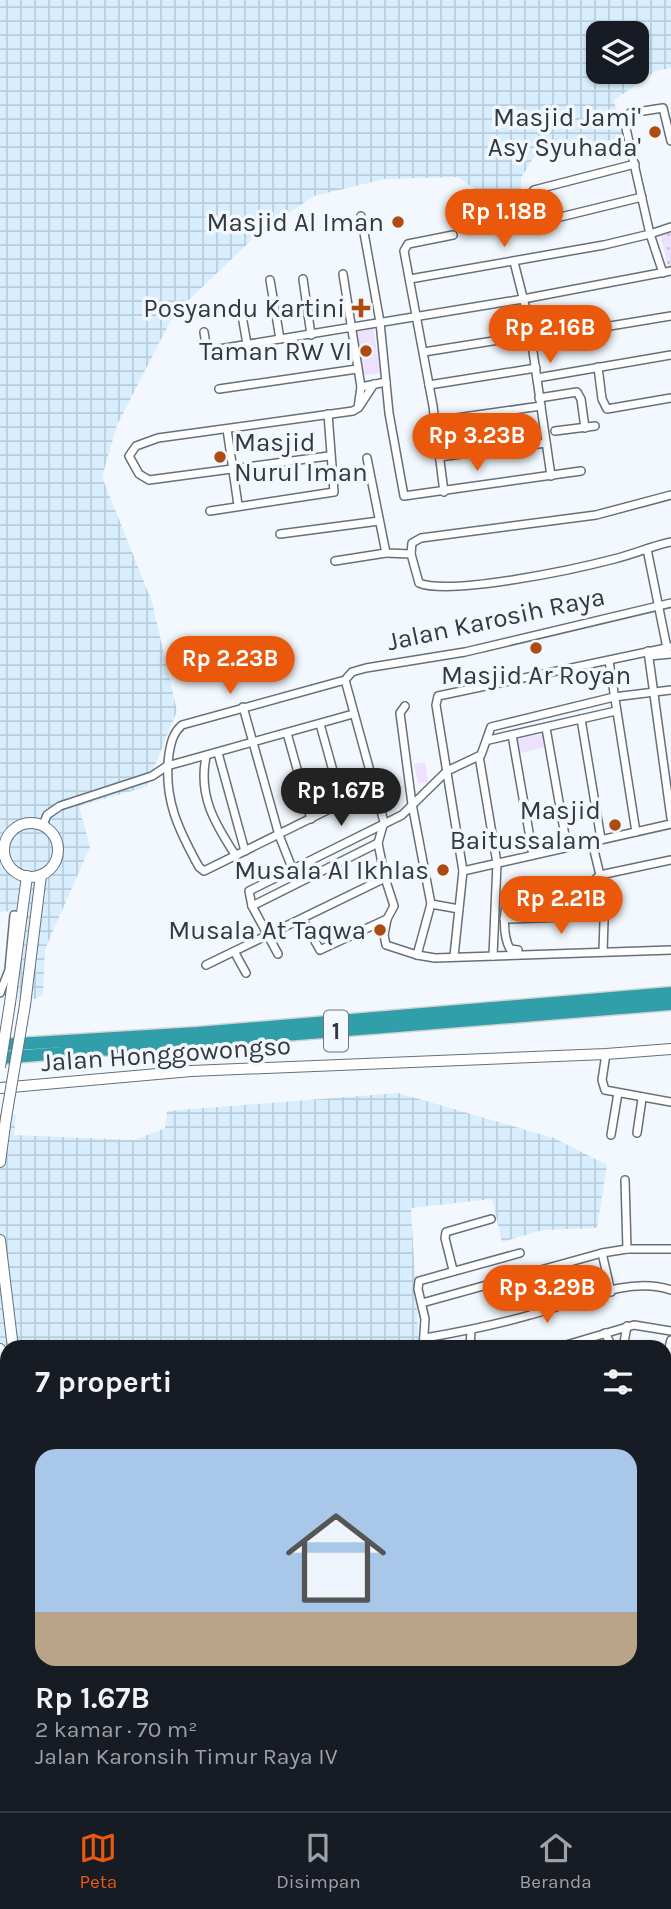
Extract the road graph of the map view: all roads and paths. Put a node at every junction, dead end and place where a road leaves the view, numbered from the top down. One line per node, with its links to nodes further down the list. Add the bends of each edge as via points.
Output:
1 (671, 141): 2 (street, via 663,108 630,113 626,117)
2 (635, 164): 3 (street); 3 (street, via 534,190 527,197 540,222)
3 (642, 197): 6 (street)
4 (361, 216): 18 (street)
5 (671, 227): 6 (street)
6 (650, 234): 8 (street); 9 (street)
7 (453, 235): 12 (street, via 405,246)
8 (513, 262): 12 (street); 14 (street)
9 (667, 272): 14 (street)
10 (343, 274): 19 (street)
11 (303, 279): 21 (street)
12 (410, 279): 16 (street)
13 (270, 280): 23 (street)
14 (523, 299): 16 (street); 22 (street)
15 (241, 310): 24 (street)
16 (415, 316): 18 (street); 25 (street)
17 (671, 316): 22 (street)
18 (380, 322): 19 (street); 31 (street)
19 (350, 327): 21 (street); 29 (street)
20 (204, 332): 24 (street, via 206,345 213,350)
21 (310, 335): 23 (street)
22 (530, 337): 25 (street); 28 (street)
23 (280, 339): 24 (street)
24 (247, 344)
25 (424, 352): 33 (street)
26 (671, 355): 27 (street)
27 (598, 367): 30 (street); 36 (street, via 607,410)
28 (536, 368): 30 (street); 33 (street)
29 (357, 369): 34 (street); 35 (street)
30 (537, 378): 37 (street)
31 (386, 382): 32 (street); 52 (street, via 401,488 406,496)
32 (374, 384): 34 (street); 38 (street)
33 (429, 386): 40 (street)
34 (361, 387): 38 (street)
35 (219, 389)
36 (671, 398)
37 (540, 402): 40 (street); 42 (street, via 577,392); 45 (street)
38 (358, 408): 39 (street)
39 (328, 414): 43 (street); 46 (street)
40 (435, 421): 47 (street)
41 (595, 426): 42 (street)
42 (584, 428): 44 (street)
43 (228, 429): 49 (street); 49 (street, via 158,438 136,446 129,456 139,474 149,480)
44 (555, 431)
45 (545, 443): 47 (street); 51 (street)
46 (330, 456): 49 (street); 54 (street, via 335,489 331,494)
47 (439, 457): 52 (street)
48 (367, 458): 56 (street)
49 (232, 467): 54 (street)
50 (582, 471): 51 (street)
51 (551, 476): 52 (street)
52 (444, 492)
53 (671, 495): 61 (street, via 596,515 426,537 412,543)
54 (238, 505): 55 (street)
55 (210, 511)
56 (379, 521): 57 (street); 60 (street)
57 (280, 534)
58 (671, 542): 59 (street)
59 (647, 549): 61 (street, via 580,567 437,588 419,583); 64 (street)
60 (386, 553): 61 (street); 62 (street)
61 (411, 554)
62 (335, 561)
63 (671, 603): 64 (street, Jalan Karosih Raya)
64 (659, 606): 65 (street); 68 (street, Jalan Karosih Raya, via 465,652 366,668)
65 (670, 650): 66 (street)
66 (649, 654): 67 (street); 70 (street)
67 (609, 661): 71 (street); 87 (street, via 441,695 436,700)
68 (345, 680): 73 (street, Jalan Karosih Raya); 75 (street)
69 (671, 690): 70 (street)
70 (652, 691): 71 (street); 88 (street)
71 (614, 697): 74 (street); 81 (street, via 495,726 488,731)
72 (405, 706): 91 (street, via 400,713)
73 (243, 707): 82 (street); 86 (street, Jalan Karosih Raya, via 182,725 173,737)
74 (616, 711): 76 (street); 97 (street)
75 (353, 714): 77 (street); 89 (street)
76 (581, 719): 78 (street); 99 (street)
77 (320, 723): 79 (street); 90 (street)
78 (546, 728): 80 (street); 102 (street)
79 (287, 733): 82 (street); 92 (street)
80 (512, 734): 81 (street); 104 (street)
81 (489, 740): 84 (street)
82 (253, 743): 83 (street); 98 (street)
83 (218, 753): 85 (street); 103 (street)
84 (478, 756): 87 (street); 107 (street)
85 (206, 757): 86 (street); 105 (street, via 203,771 208,808)
86 (167, 766): 96 (street, via 143,780 60,806 47,815); 105 (street, via 169,804 200,870)
87 (447, 771): 91 (street); 109 (street)
88 (669, 787): 93 (street)
89 (372, 788): 90 (street); 94 (street)
90 (342, 803): 92 (street)
91 (412, 804): 94 (street, via 402,815); 114 (street)
92 (311, 818): 98 (street)
93 (671, 818)
94 (384, 822): 101 (street); 108 (street)
95 (671, 824): 97 (street)
96 (43, 825): 110 (street, via 55,836 59,851 53,866); 112 (street, via 22,824 6,840 8,863)
97 (636, 832): 99 (street)
98 (279, 835): 103 (street); 108 (street)
99 (601, 838): 100 (street)
100 (593, 842): 102 (street); 111 (street)
101 (377, 843): 113 (street); 115 (street)
102 (567, 847): 104 (street)
103 (245, 852): 105 (street)
104 (533, 855): 107 (street)
105 (236, 856)
106 (671, 860): 111 (street)
107 (497, 863): 109 (street); 128 (street)
108 (292, 868): 115 (street, via 249,891)
109 (463, 871): 116 (street)
110 (41, 875): 112 (street); 145 (street, bridge)
111 (600, 875): 119 (street, via 587,887 510,889)
112 (27, 876): 117 (street)
113 (386, 878): 118 (street, via 394,906); 120 (street)
114 (431, 904): 116 (street); 126 (street)
115 (252, 906): 121 (street)
116 (459, 909): 127 (street)
117 (23, 916): 131 (street, via 15,915 9,970); 138 (street, bridge)
118 (387, 919): 120 (street, via 317,948); 126 (street, via 384,939 389,949)
119 (504, 919): 123 (street, via 510,949); 123 (street, via 602,916)
120 (303, 920): 121 (street)
121 (268, 936): 124 (street); 125 (street)
122 (671, 950): 123 (street)
123 (603, 951): 128 (street)
124 (235, 953): 129 (street); 130 (street)
125 (278, 954)
126 (417, 955): 127 (street)
127 (454, 956): 128 (street)
128 (493, 956)
129 (206, 965)
130 (246, 973)
131 (0, 993)
132 (671, 993): 134 (highway, 1)
133 (671, 1004): 137 (highway, 1)
134 (0, 1045)
135 (671, 1049): 136 (street, Jalan Honggowongso)
136 (606, 1054): 139 (street, Jalan Honggowongso, via 337,1062); 140 (street, via 603,1085)
137 (0, 1058)
138 (0, 1067)
139 (0, 1088)
140 (618, 1093): 141 (street); 144 (street)
141 (642, 1099): 142 (street); 143 (street)
142 (671, 1102)
143 (636, 1133)
144 (611, 1135)
145 (0, 1162)
146 (625, 1180): 149 (street)
147 (491, 1219): 153 (street, via 446,1232)
148 (0, 1240): 162 (street)
149 (627, 1249): 150 (street); 152 (street)
150 (671, 1249)
151 (520, 1253): 153 (street)
152 (602, 1253): 155 (street); 156 (street)
153 (453, 1270): 156 (street, via 419,1281)
154 (671, 1290): 155 (street, via 643,1285)
155 (611, 1292): 158 (street)
156 (422, 1303): 161 (street)
157 (627, 1326): 159 (street); 160 (street); 166 (street)
158 (471, 1330): 161 (street); 163 (street)
159 (671, 1331)
160 (605, 1333): 164 (street); 165 (street)
161 (425, 1338)
162 (12, 1340)
163 (470, 1340)
164 (585, 1340)
165 (609, 1340)
166 (624, 1340)

